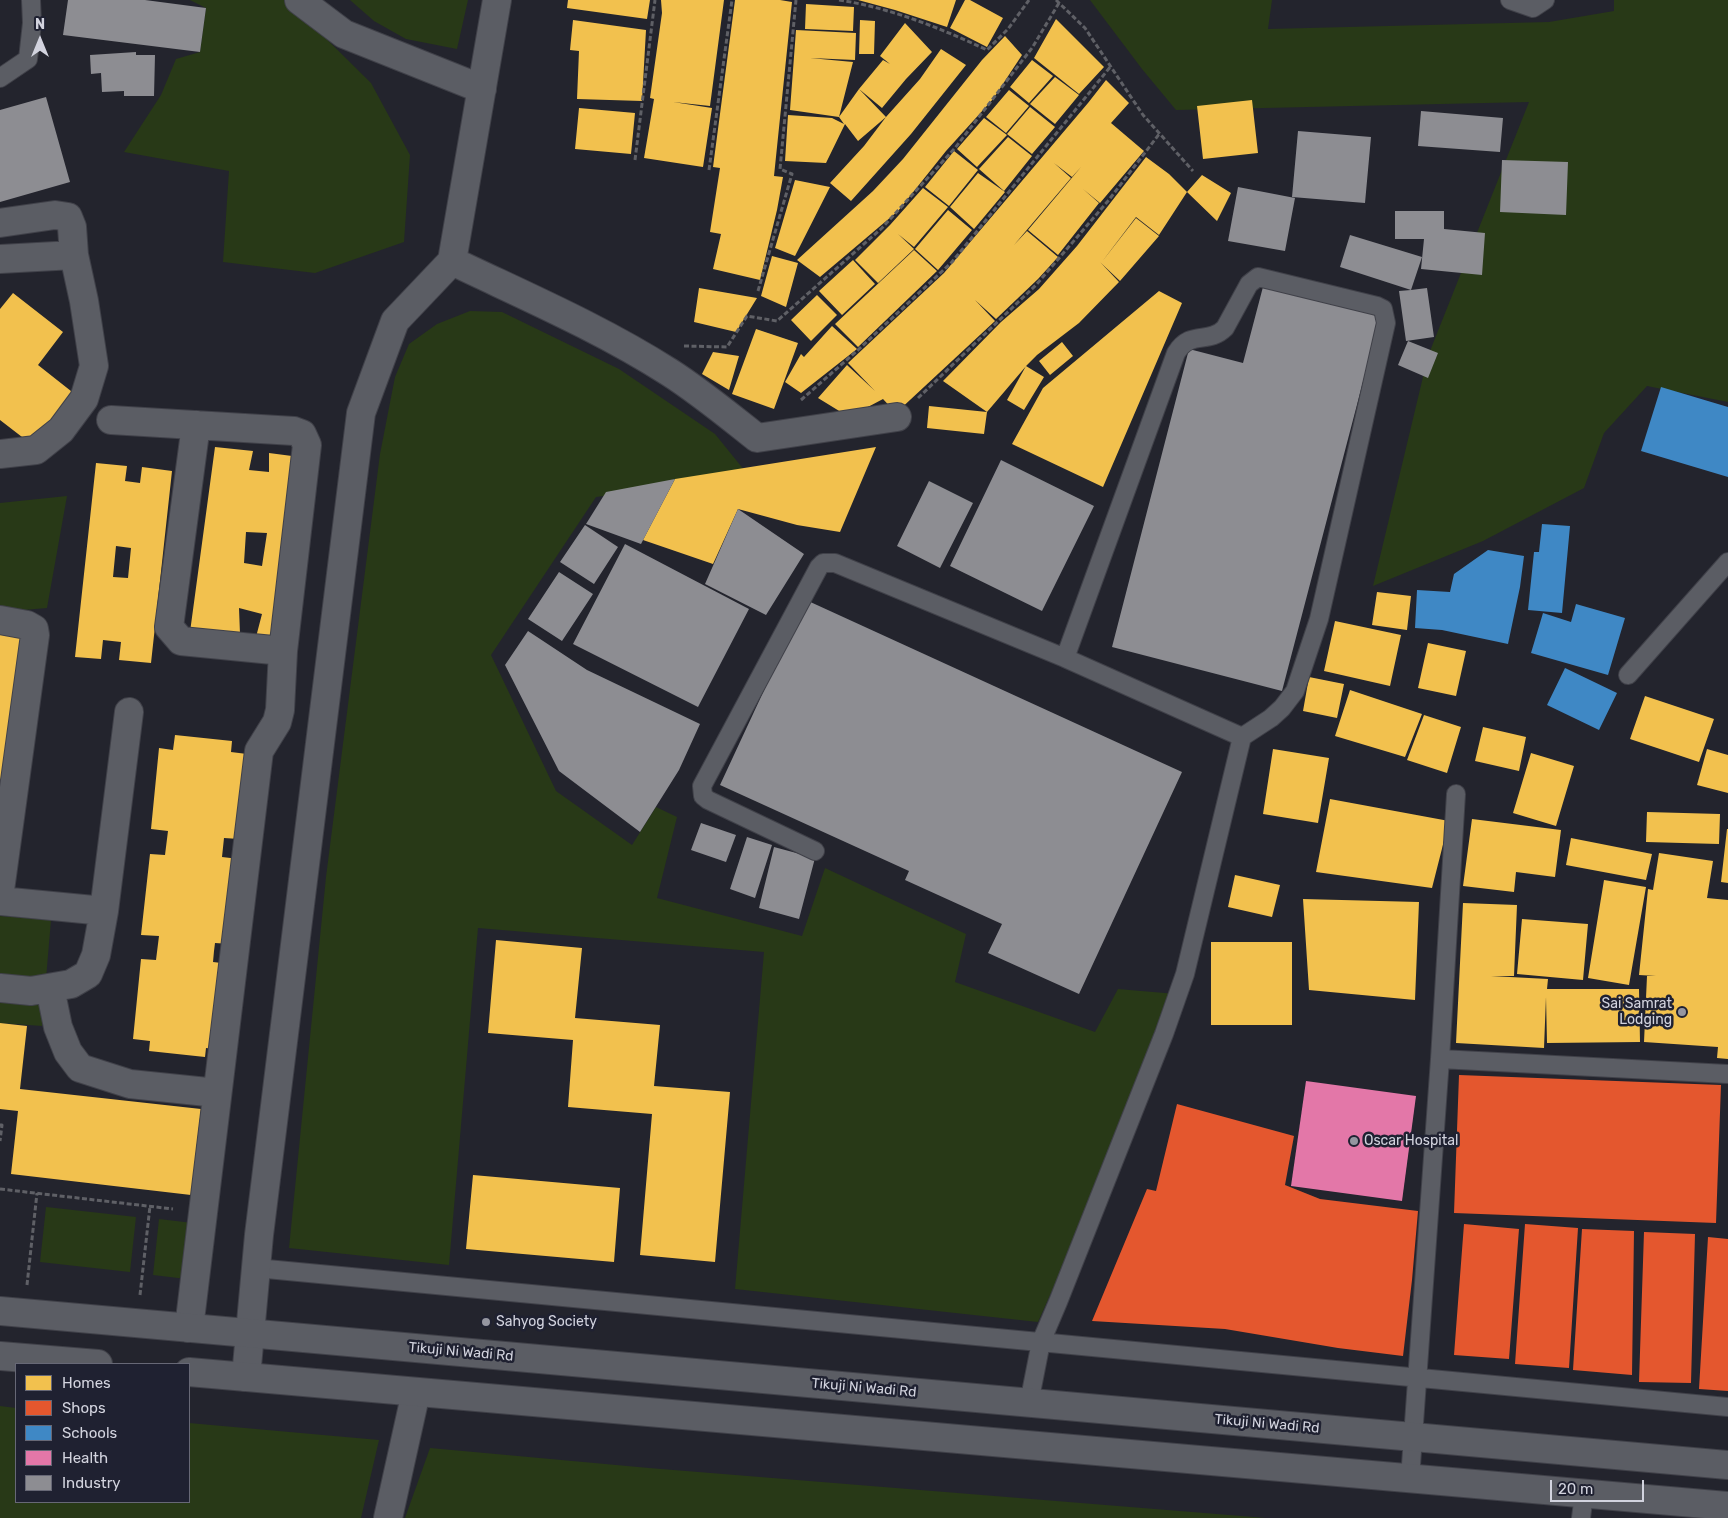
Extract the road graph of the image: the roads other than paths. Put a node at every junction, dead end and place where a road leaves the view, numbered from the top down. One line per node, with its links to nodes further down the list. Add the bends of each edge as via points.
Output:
1 (31, 0): 6 (lane, via 28,59)
2 (300, 0): 7 (street, via 344,34)
3 (497, 0): 7 (street)
4 (1510, 0): 5 (lane, via 1533,8)
5 (1545, 0)
6 (0, 78)
7 (482, 89): 11 (street)
8 (0, 223): 9 (street, via 55,215 68,217)
9 (74, 255): 10 (street); 15 (street, via 94,366 84,399 61,430 36,450)
10 (0, 259)
11 (452, 261): 12 (street, via 596,329 659,366 757,438); 33 (street, via 395,320 361,413)
12 (897, 418)
13 (111, 420): 14 (street)
14 (196, 425): 18 (street, via 294,431 302,434 307,445); 18 (street, via 169,627 181,641)
15 (0, 454)
16 (1728, 562): 20 (lane)
17 (0, 620): 25 (street, via 27,625 34,629 35,635)
18 (284, 650): 32 (street, via 277,722 258,751)
19 (1065, 658): 22 (lane); 22 (lane, via 1182,344 1220,333 1249,284 1258,277 1377,306 1382,309 1386,323 1319,618 1295,691 1271,718); 24 (lane, via 835,563 823,563 702,786 703,796 708,800)
20 (1628, 675)
21 (129, 712): 27 (street)
22 (1242, 737): 37 (lane, via 1185,974)
23 (1456, 794): 30 (lane)
24 (815, 851)
25 (0, 890)
26 (0, 901): 27 (street)
27 (104, 911): 29 (street, via 96,955 88,974 71,984)
28 (0, 988): 29 (street, via 31,991)
29 (50, 988): 32 (street, via 58,1028 68,1052 80,1068 130,1084)
30 (1440, 1059): 31 (lane); 42 (lane)
31 (1728, 1074)
32 (217, 1093): 35 (street)
33 (256, 1268): 36 (street); 37 (lane)
34 (12, 1312): 35 (street, Tikuji Ni Wadi Rd)
35 (190, 1328): 36 (street, Tikuji Ni Wadi Rd)
36 (250, 1333): 41 (street); 44 (street, Tikuji Ni Wadi Rd)
37 (1041, 1342): 42 (lane); 44 (lane)
38 (0, 1356): 39 (street)
39 (86, 1363)
40 (190, 1372): 41 (street)
41 (246, 1377): 43 (street)
42 (1417, 1378): 45 (lane); 46 (lane)
43 (416, 1392): 48 (street); 51 (street)
44 (1029, 1403): 46 (street, Tikuji Ni Wadi Rd)
45 (1728, 1407)
46 (1413, 1437): 47 (street, Tikuji Ni Wadi Rd); 48 (lane)
47 (1728, 1465)
48 (1410, 1479): 49 (street)
49 (1582, 1506): 50 (street)
50 (1723, 1510)
51 (388, 1518)

